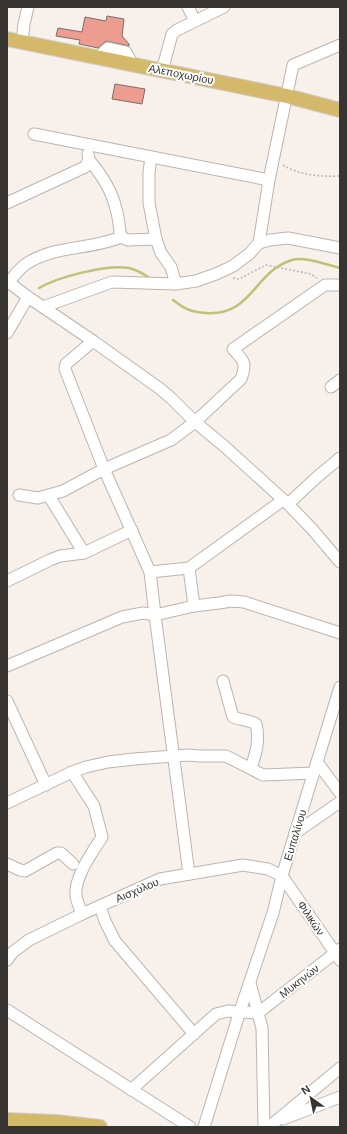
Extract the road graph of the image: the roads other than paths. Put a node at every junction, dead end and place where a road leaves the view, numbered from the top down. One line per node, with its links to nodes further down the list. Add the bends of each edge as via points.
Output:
1 (28, 7): 6 (street)
2 (188, 7): 4 (street)
3 (224, 7): 4 (street)
4 (195, 21): 8 (street, via 172,34)
5 (7, 39): 6 (main road, Αλεποχωρίου)
6 (22, 42): 8 (main road, Αλεποχωρίου)
7 (340, 45): 9 (street, via 293,66)
8 (162, 71): 9 (main road, Αλεποχωρίου)
9 (287, 96): 10 (main road, Αλεποχωρίου); 15 (street)
10 (340, 110)
11 (34, 134): 12 (street)
12 (88, 145): 13 (street); 14 (street)
13 (151, 157): 15 (street); 18 (street, via 149,203)
14 (89, 160): 16 (street, via 85,167 76,172); 17 (street, via 113,198)
15 (269, 180): 19 (street)
16 (7, 202)
17 (121, 237): 18 (street, via 128,240); 21 (street, via 111,242 48,254 26,264)
18 (156, 239): 22 (street)
19 (260, 243): 20 (street, via 288,238); 22 (street, via 232,266 216,274)
20 (340, 248)
21 (8, 281): 24 (street)
22 (176, 284): 25 (street, via 112,282)
23 (340, 285): 28 (street, via 324,285 233,349 244,362 241,379)
24 (28, 298): 25 (street); 26 (street)
25 (43, 307): 27 (street)
26 (7, 333)
27 (94, 341): 28 (street, via 159,388); 30 (street, via 66,364 65,369)
28 (195, 422): 30 (street, via 171,440); 33 (street)
29 (340, 458): 33 (street)
30 (104, 469): 32 (street, via 63,492); 34 (street)
31 (19, 495): 32 (street, via 38,498)
32 (49, 496): 35 (street)
33 (286, 502): 36 (street); 37 (street)
34 (132, 530): 35 (street); 38 (street)
35 (84, 553): 39 (street, via 60,556)
36 (340, 562)
37 (189, 568): 38 (street); 40 (street)
38 (150, 572): 41 (street)
39 (7, 581)
40 (194, 606): 41 (street); 42 (street, via 231,601 244,602)
41 (154, 615): 43 (street, via 122,617); 47 (street)
42 (340, 633)
43 (7, 666)
44 (223, 681): 49 (street, via 233,717 250,720 256,724 257,748)
45 (340, 687): 48 (street, Ευπαλίνου)
46 (7, 701): 52 (street)
47 (173, 756): 49 (street, via 226,756); 50 (street, via 108,762); 59 (street)
48 (317, 762): 51 (street, Ευπαλίνου); 53 (street)
49 (251, 768): 51 (street, via 263,775)
50 (72, 772): 52 (street); 62 (street, via 94,806 102,837 77,884 76,896)
51 (314, 773): 56 (street, Ευπαλίνου)
52 (46, 785): 55 (street)
53 (340, 793)
54 (340, 802): 56 (street)
55 (7, 803)
56 (295, 833): 60 (street, Ευπαλίνου)
57 (7, 864): 58 (street, via 25,871 61,853)
58 (73, 864)
59 (188, 874): 60 (street, Αισχύλου, via 243,865 268,869); 61 (street, Αισχύλου, via 160,880)
60 (282, 876): 63 (street, Φιλικών); 65 (street, Ευπαλίνου)
61 (100, 906): 62 (street, Αισχύλου); 69 (street, via 115,941)
62 (82, 914): 64 (street, Αισχύλου, via 29,940)
63 (338, 954): 68 (street, Μυκηνών)
64 (7, 960)
65 (250, 983): 67 (street, Ευπαλίνου); 68 (street)
66 (7, 1010): 71 (street)
67 (240, 1011): 68 (street); 69 (street, via 216,1014); 77 (street, Ευπαλίνου)
68 (258, 1013): 78 (street, via 262,1028)
69 (194, 1034): 71 (street)
70 (340, 1068): 74 (street)
71 (131, 1090): 76 (street)
72 (340, 1097): 74 (street)
73 (7, 1120): 75 (main road)
74 (273, 1124)
75 (100, 1127)
76 (190, 1127)
77 (204, 1127)
78 (264, 1127)

